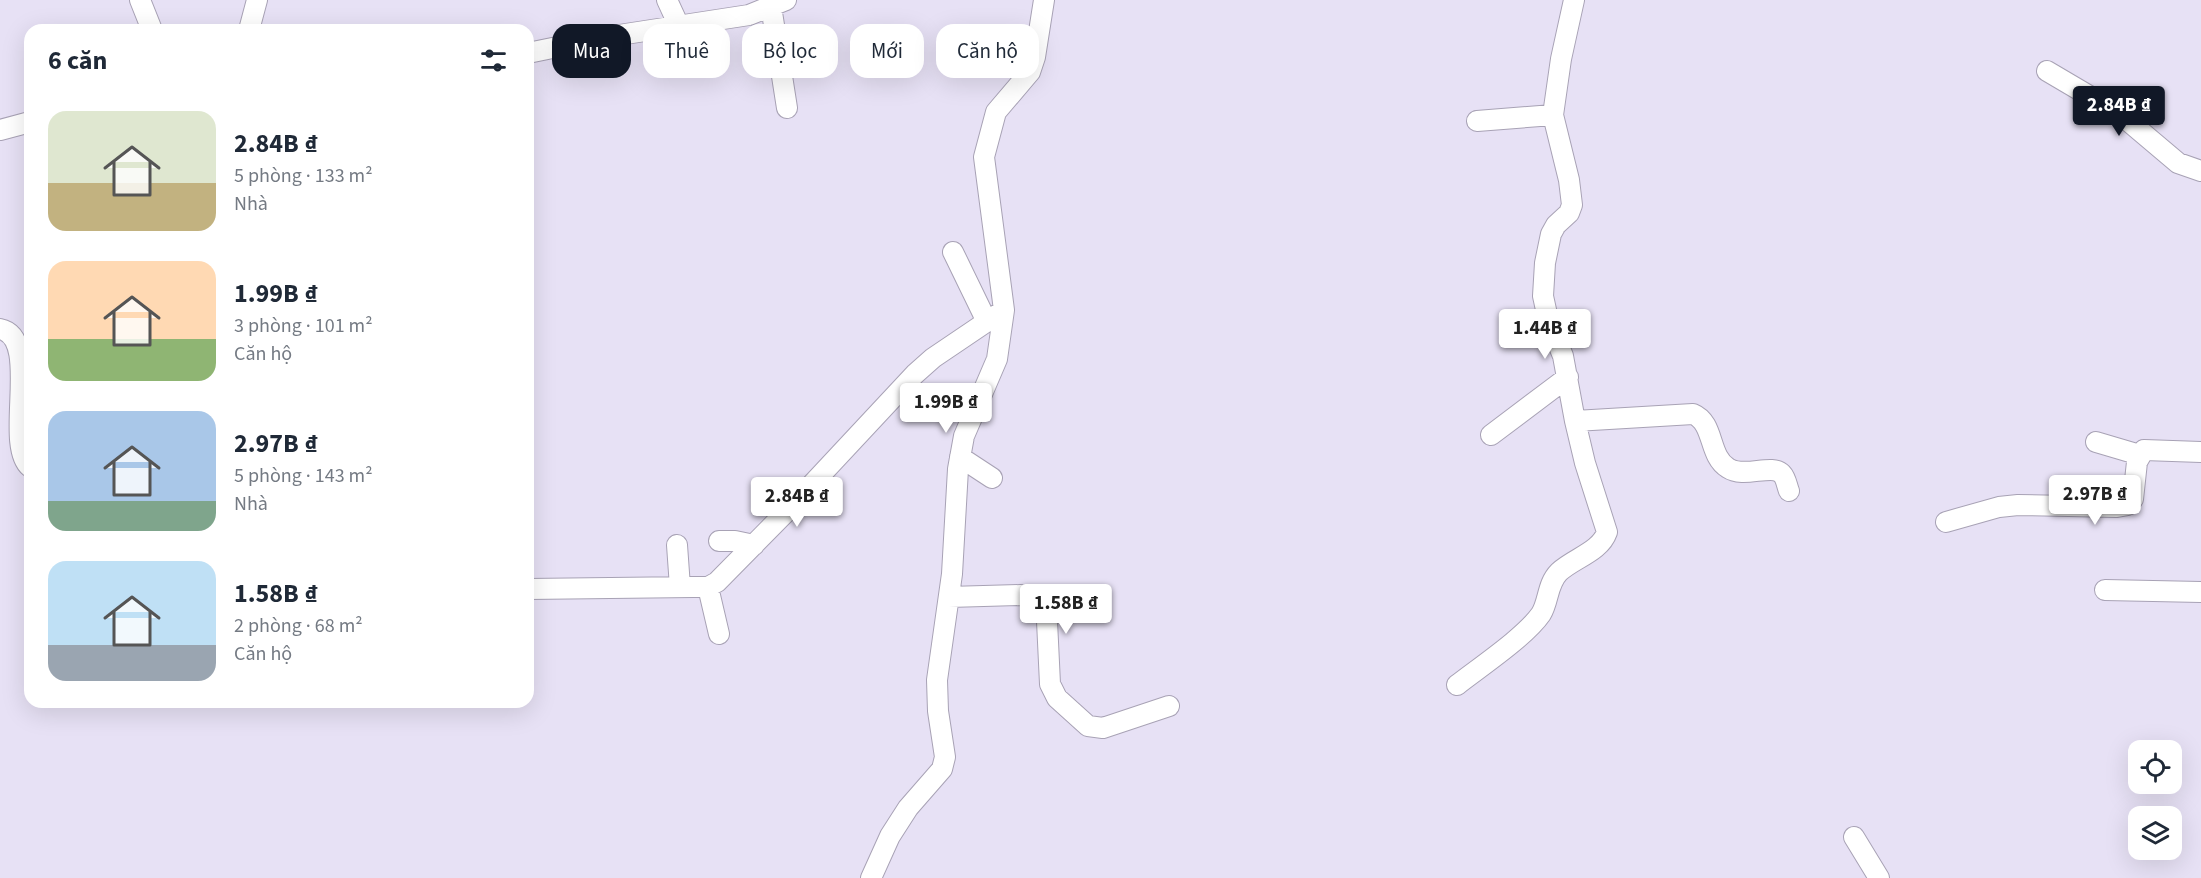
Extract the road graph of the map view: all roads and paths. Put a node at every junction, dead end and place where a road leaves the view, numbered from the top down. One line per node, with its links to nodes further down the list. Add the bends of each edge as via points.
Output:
1 (140, 0): 7 (street)
2 (256, 0): 8 (street)
3 (667, 0): 9 (street)
4 (1044, 0): 21 (street, via 1030,72 996,112 984,157)
5 (1574, 0): 15 (street)
6 (778, 3): 10 (street, via 749,15); 14 (street)
7 (150, 24)
8 (250, 24)
9 (678, 24)
10 (692, 24)
11 (643, 31): 12 (street)
12 (534, 52)
13 (2047, 71): 19 (street, via 2120,114 2178,163)
14 (787, 108)
15 (1553, 115): 16 (street); 25 (street, via 1572,205 1551,234 1543,296)
16 (1477, 121)
17 (24, 124): 18 (street)
18 (0, 130)
19 (2201, 171)
20 (953, 252): 22 (street)
21 (1004, 310): 22 (street); 31 (street, via 997,359 964,436)
22 (987, 322): 38 (street, via 915,374)
23 (2, 329): 24 (street); 32 (street, via 15,340 19,353 20,445)
24 (24, 332)
25 (1568, 377): 26 (street); 27 (street)
26 (1575, 421): 34 (street, via 1693,414 1705,424 1723,465 1743,473 1777,470 1783,474); 48 (street, via 1607,532 1604,541 1559,572 1551,582 1542,612 1532,625)
27 (1491, 435)
28 (2096, 442): 30 (street)
29 (2201, 452): 30 (street, via 2144,450)
30 (2140, 455): 35 (street, via 2134,495 2125,506 2018,505)
31 (960, 458): 33 (street); 44 (street)
32 (24, 461)
33 (992, 478)
34 (1789, 491)
35 (1946, 522)
36 (719, 542): 38 (street)
37 (677, 545): 39 (street)
38 (754, 545): 40 (street)
39 (680, 587): 40 (street); 41 (street)
40 (708, 587): 47 (street)
41 (534, 589)
42 (2105, 590): 43 (street)
43 (2201, 592)
44 (950, 597): 45 (street, via 1021,595); 51 (street, via 937,680 945,745 942,769 908,808)
45 (1035, 599): 46 (street, via 1057,597); 49 (street, via 1047,621 1050,684 1081,722 1103,728)
46 (1078, 607)
47 (719, 634)
48 (1457, 686)
49 (1169, 706)
50 (1854, 837): 52 (street)
51 (871, 878)
52 (1879, 878)

